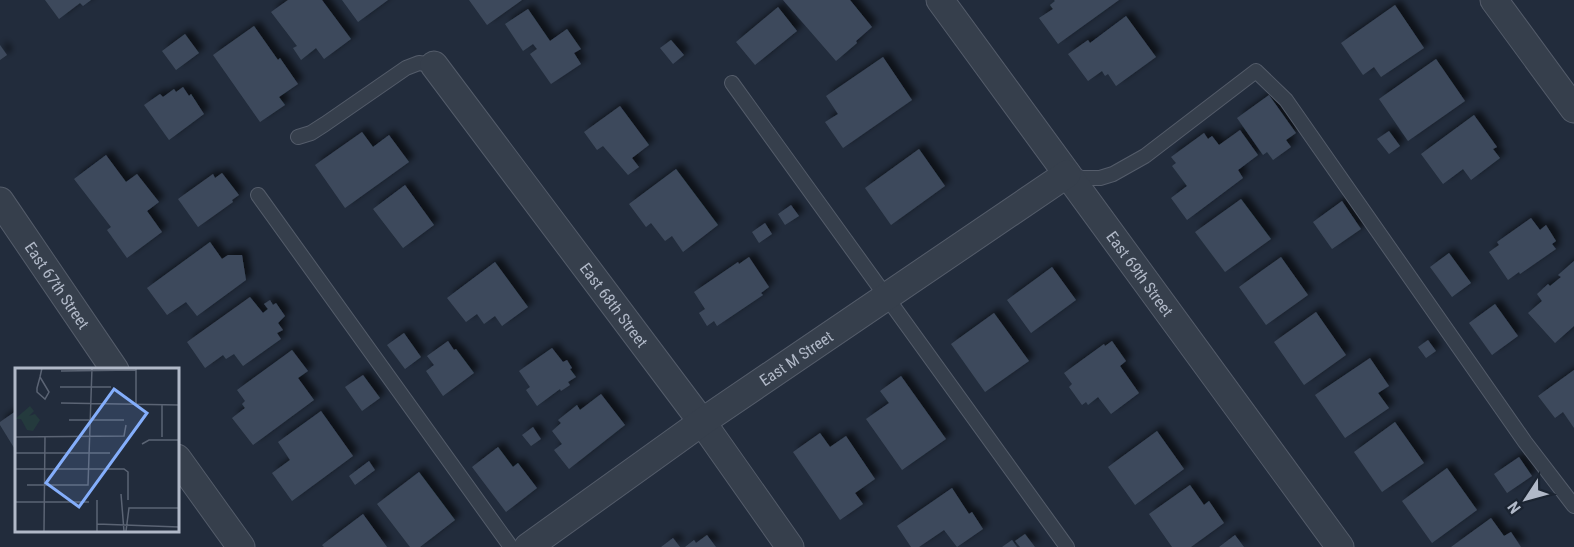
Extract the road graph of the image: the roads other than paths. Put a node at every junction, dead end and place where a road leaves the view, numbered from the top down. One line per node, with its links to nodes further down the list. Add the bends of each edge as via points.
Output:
1 (940, 0): 7 (street, East 69th Street)
2 (1494, 0): 5 (street)
3 (434, 65): 6 (lane, via 419,63 406,68 311,133); 12 (street, East 68th Street)
4 (732, 83): 10 (lane)
5 (1574, 109)
6 (298, 137)
7 (1067, 174): 10 (street, East M Street); 14 (lane, via 1100,178 1113,174 1145,156 1256,71 1286,100); 20 (street, East 69th Street)
8 (258, 195): 16 (lane)
9 (0, 201): 11 (street, East 67th Street)
10 (886, 297): 12 (street, East M Street); 19 (lane)
11 (114, 368)
12 (702, 422): 17 (street, East M Street); 18 (street, East 68th Street)
13 (178, 459): 15 (street)
14 (1574, 506)
15 (241, 547)
16 (511, 547)
17 (528, 547)
18 (790, 547)
19 (1067, 547)
20 (1340, 547)

